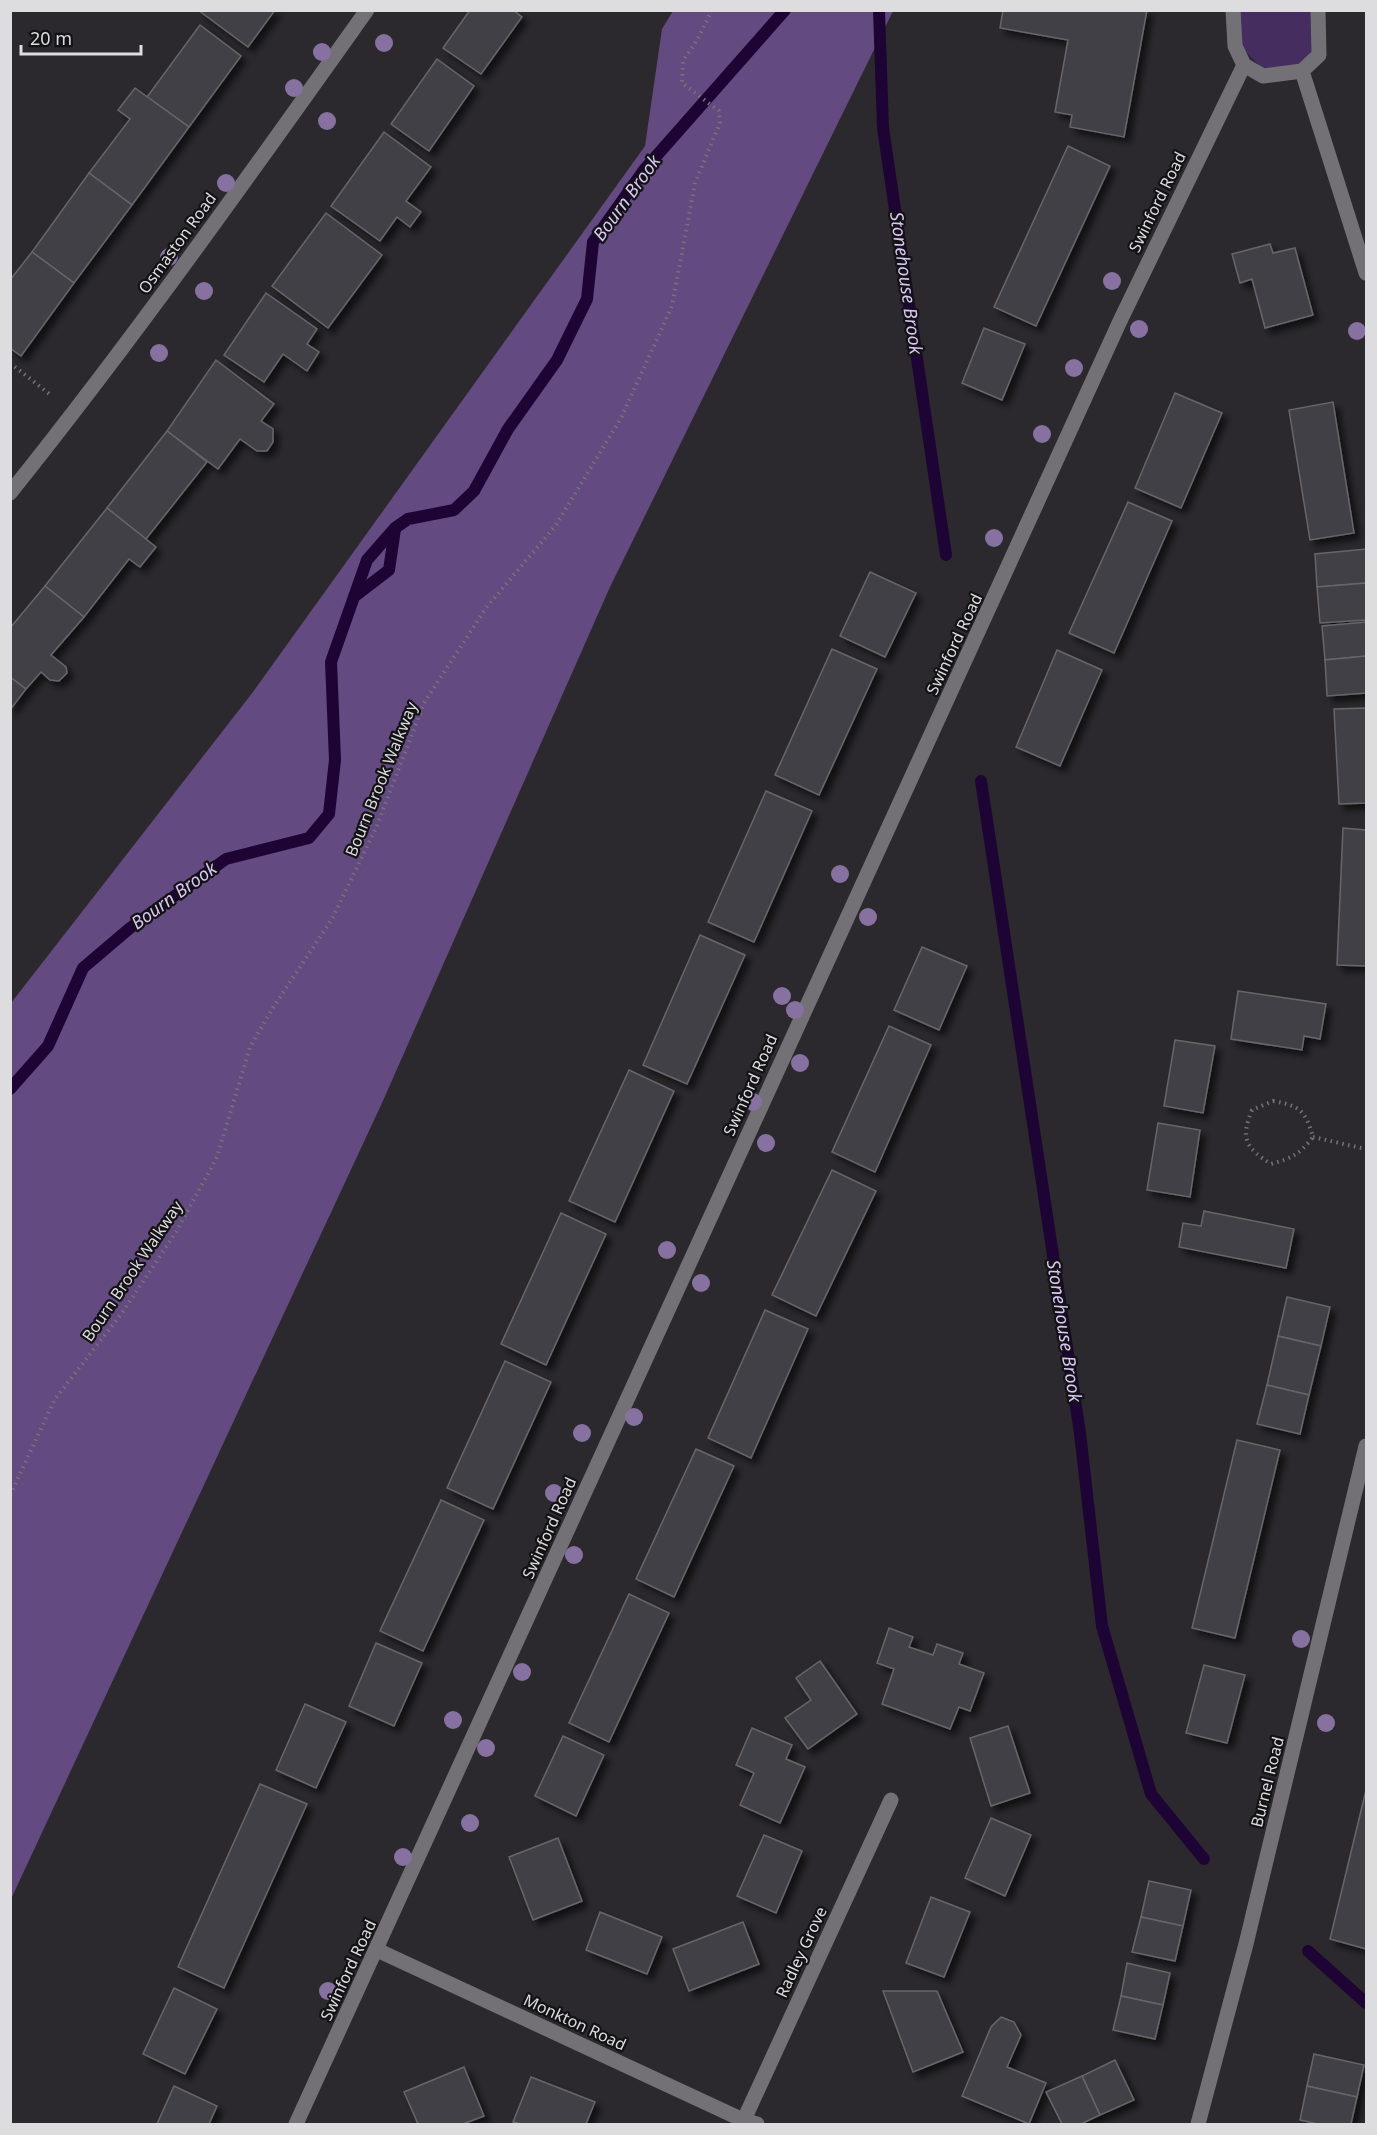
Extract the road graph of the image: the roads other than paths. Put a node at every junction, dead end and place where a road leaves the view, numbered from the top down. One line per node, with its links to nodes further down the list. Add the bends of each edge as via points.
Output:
1 (367, 10): 7 (street, Osmaston Road, via 74,414)
2 (1233, 10): 4 (street, via 1235,45)
3 (1318, 10): 5 (street, via 1319,55)
4 (1244, 65): 5 (street, via 1263,76); 10 (street, Swinford Road, via 1120,321)
5 (1302, 71): 6 (street)
6 (1366, 273)
7 (10, 493)
8 (1366, 1446): 13 (street, Burnel Road, via 1246,1944)
9 (891, 1800): 11 (street, Radley Grove)
10 (377, 1950): 11 (street, Monkton Road); 12 (street, Swinford Road)
11 (747, 2123)
12 (296, 2124)
13 (1198, 2124)

